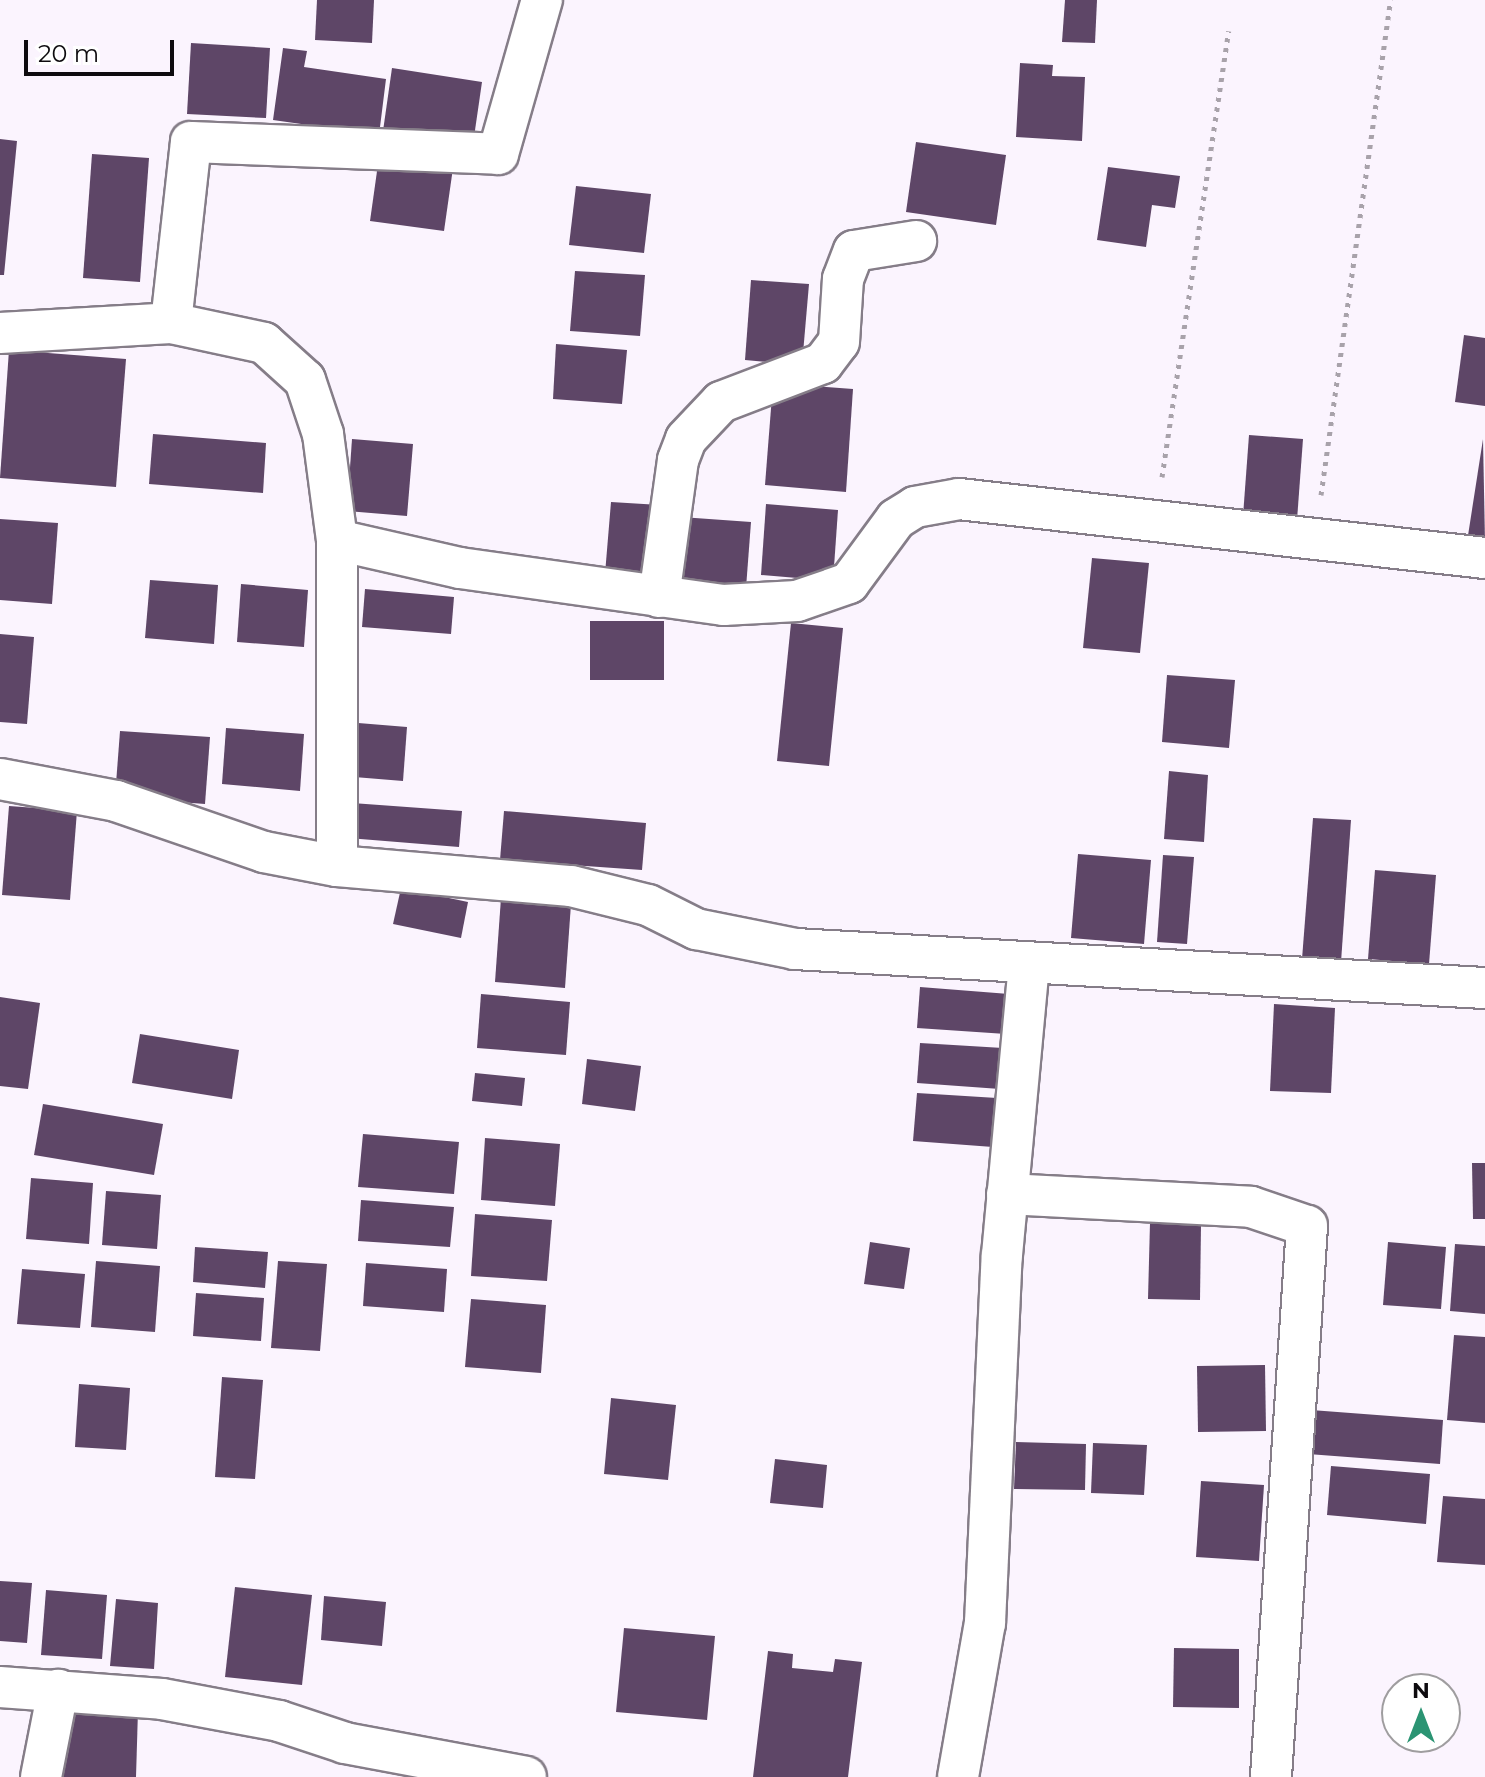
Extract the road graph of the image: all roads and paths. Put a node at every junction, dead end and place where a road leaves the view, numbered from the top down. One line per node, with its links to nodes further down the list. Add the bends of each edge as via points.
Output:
1 (542, 0): 5 (street, via 498,154 191,142)
2 (1391, 0): 8 (path)
3 (1229, 31): 7 (path)
4 (916, 241): 11 (street, via 854,251 843,279 839,342 823,363 721,402 686,439 678,460)
5 (171, 323): 6 (street); 9 (street, via 264,343 305,380 323,434)
6 (0, 333)
7 (1155, 522): 8 (street); 11 (street, via 959,499 915,507 896,519 849,583 797,601 723,605)
8 (1314, 539): 10 (street)
9 (337, 540): 11 (street, via 460,568); 13 (street)
10 (1485, 558)
11 (659, 597)
12 (0, 779): 13 (street, via 116,801 264,852)
13 (337, 866): 14 (street, via 571,886 648,905 696,929 795,949)
14 (1029, 964): 15 (street); 16 (street)
15 (1485, 988)
16 (1007, 1194): 22 (street, via 985,1623); 23 (street, via 1251,1207 1307,1226)
17 (0, 1687): 18 (street)
18 (58, 1690): 19 (street, via 162,1699 264,1718); 20 (street)
19 (341, 1760): 21 (street)
20 (41, 1777)
21 (526, 1777)
22 (958, 1777)
23 (1271, 1777)

